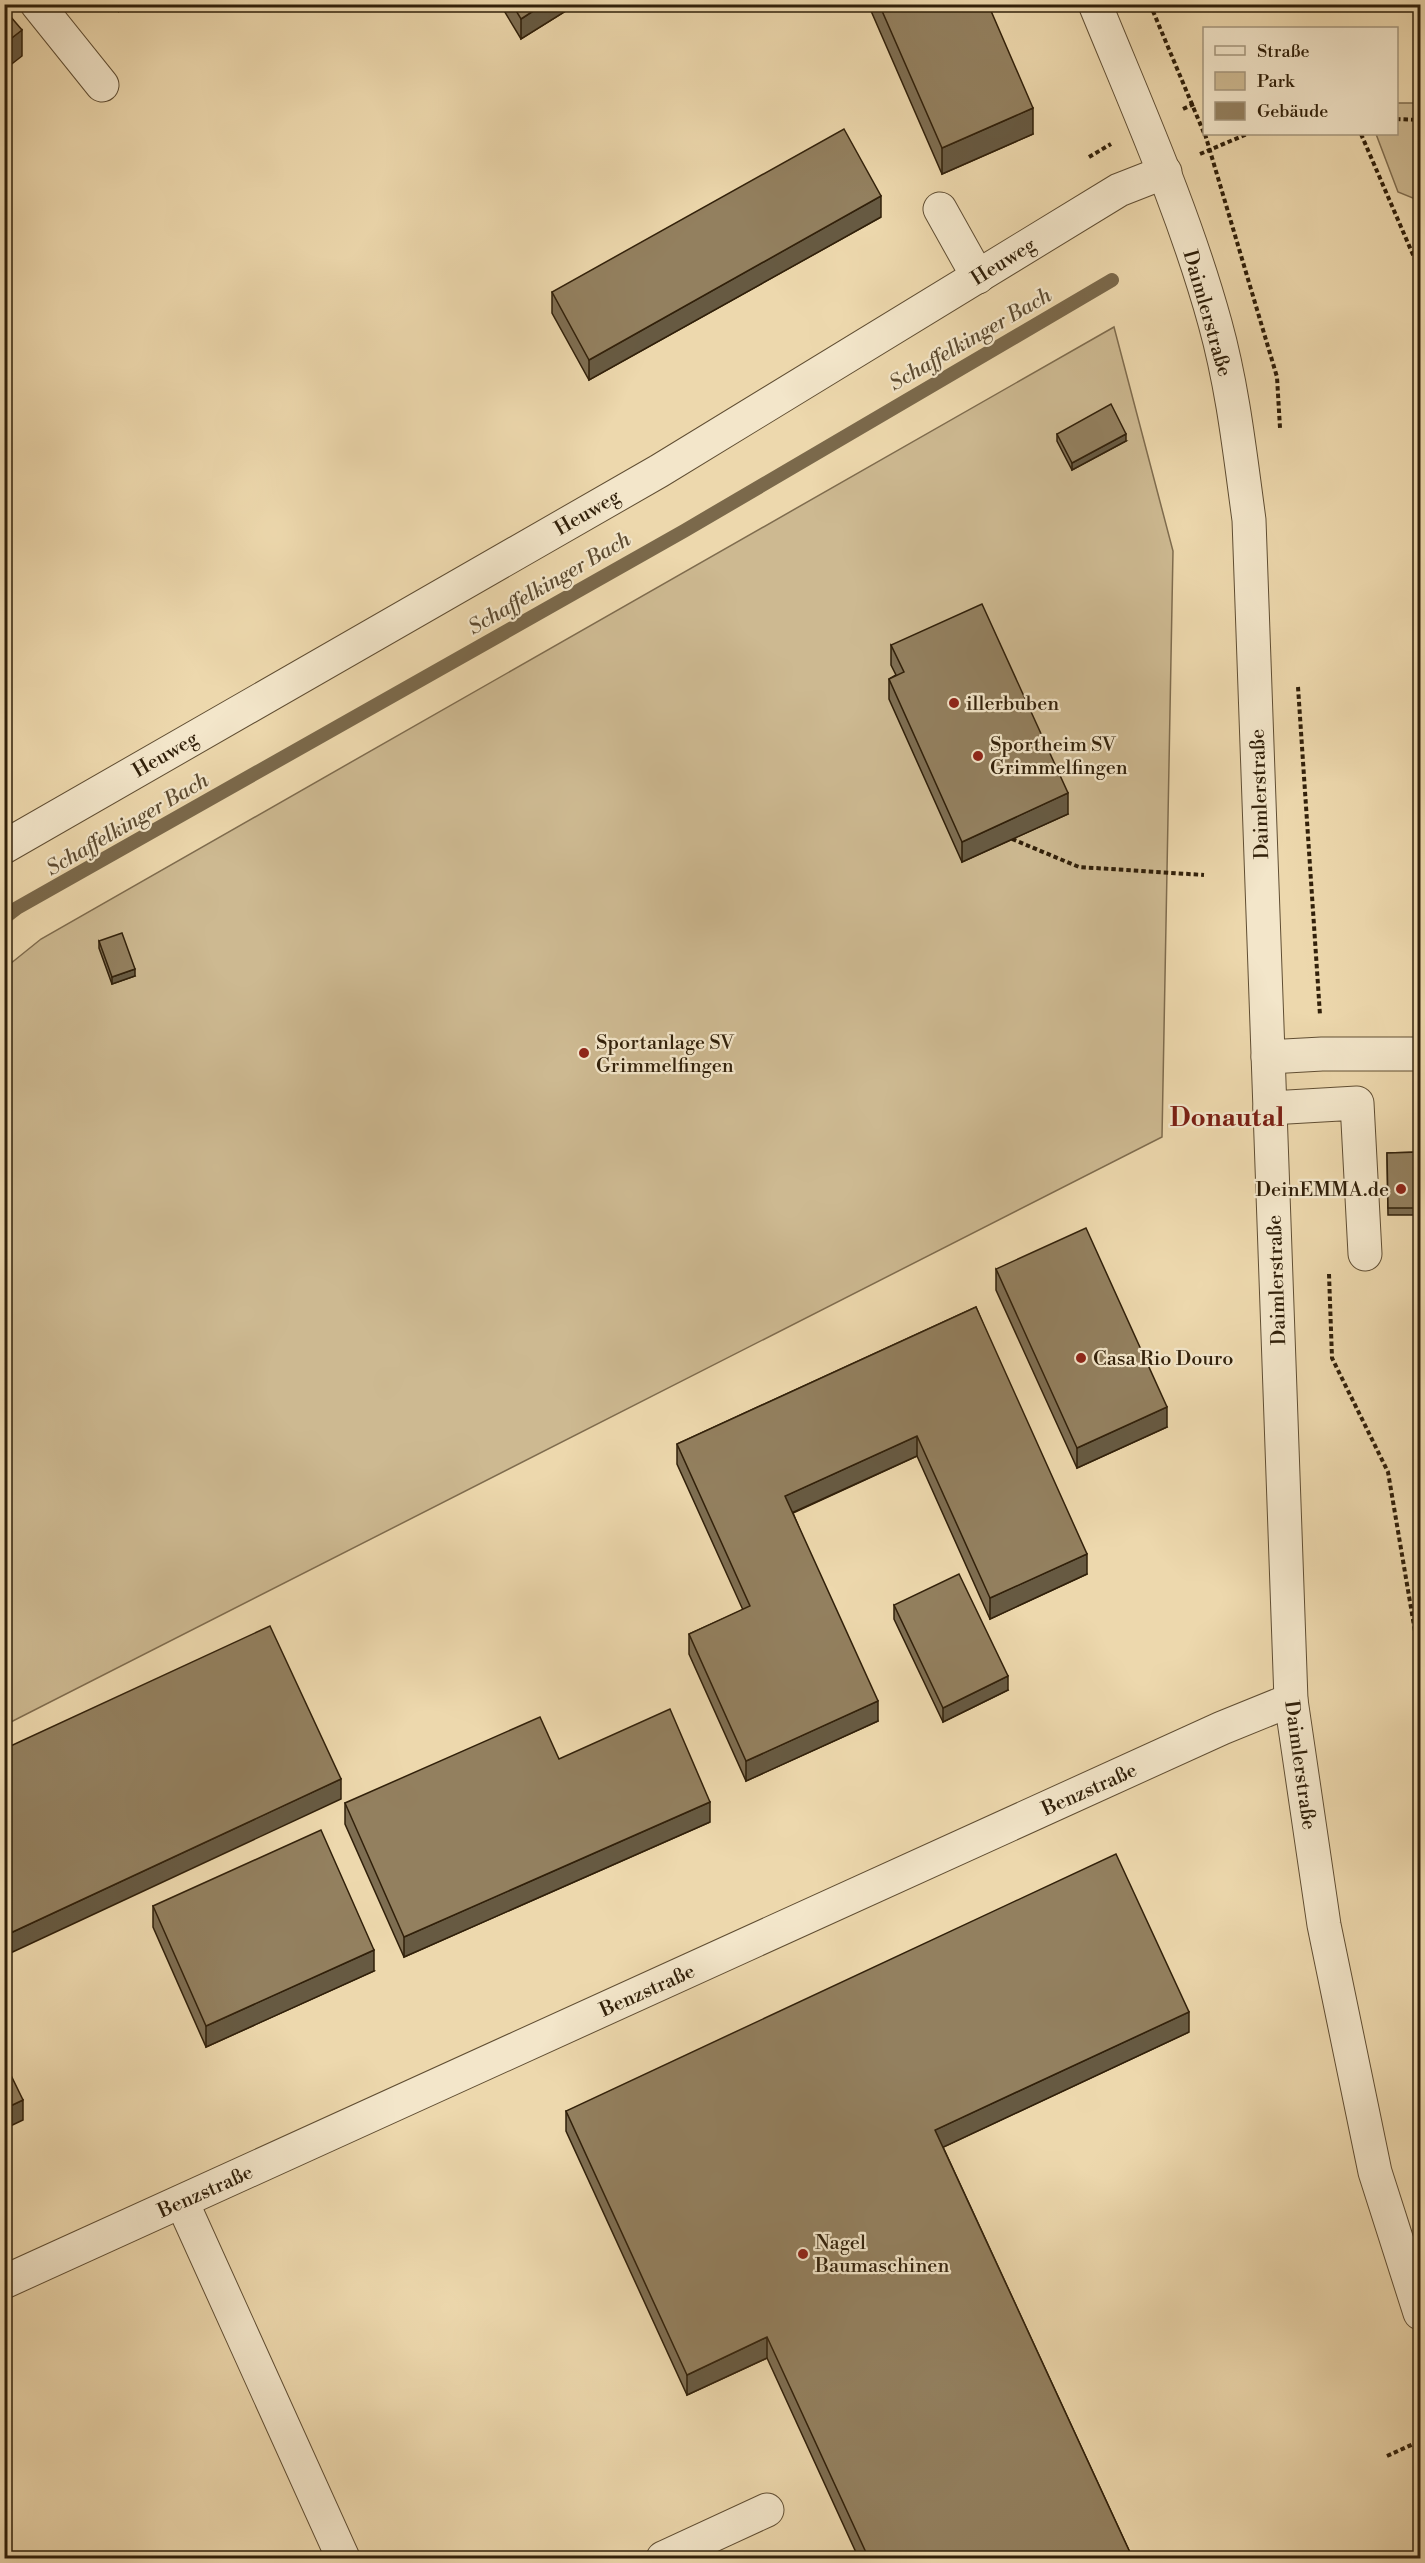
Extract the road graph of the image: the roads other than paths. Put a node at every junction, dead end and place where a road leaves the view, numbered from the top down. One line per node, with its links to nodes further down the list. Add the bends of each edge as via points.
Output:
1 (37, 4): 3 (street)
2 (1095, 4): 4 (street, Daimlerstraße)
3 (102, 85)
4 (1165, 172): 6 (street, Heuweg, via 1119,190); 9 (street, Daimlerstraße, via 1215,323 1235,414 1249,520)
5 (940, 209): 6 (street)
6 (978, 277): 7 (street, Heuweg, via 659,471)
7 (4, 847)
8 (1420, 1054): 9 (street)
9 (1268, 1057): 10 (street, Daimlerstraße)
10 (1270, 1108): 11 (street, via 1357,1103); 12 (street, Daimlerstraße)
11 (1365, 1254)
12 (1291, 1700): 13 (street, Benzstraße); 15 (street, Daimlerstraße, via 1324,1924 1375,2172)
13 (182, 2202): 14 (street, Benzstraße); 17 (street)
14 (4, 2282)
15 (1420, 2313)
16 (767, 2510): 18 (street)
17 (343, 2559)
18 (663, 2559)

